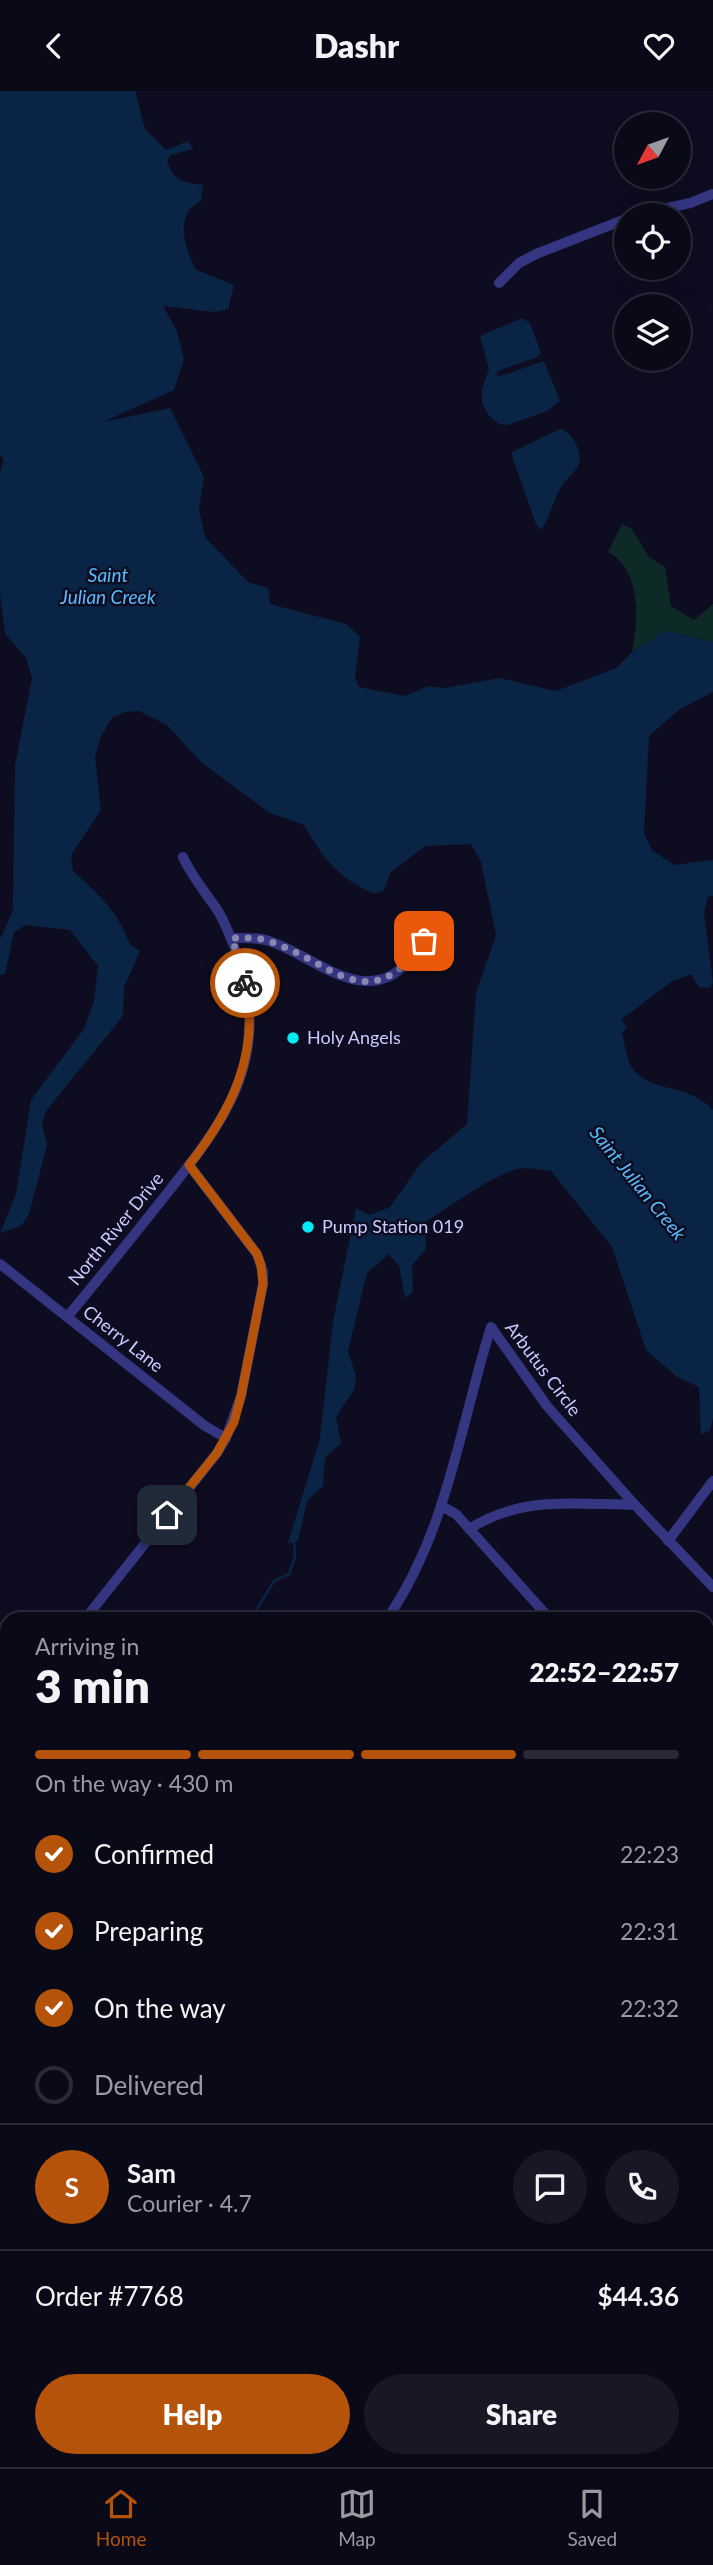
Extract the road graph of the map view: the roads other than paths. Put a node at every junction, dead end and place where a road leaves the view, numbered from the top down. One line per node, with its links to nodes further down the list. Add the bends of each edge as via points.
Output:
1 (713, 194): 2 (street)
2 (690, 203)
3 (614, 224): 4 (street, via 536,254)
4 (499, 283)
5 (183, 857): 7 (street, North River Drive)
6 (432, 929): 7 (street, via 406,965 371,982 348,979 267,940)
7 (232, 938): 8 (street, North River Drive, via 247,990 246,1058 225,1114)
8 (189, 1165): 10 (street, North River Drive); 11 (street, via 257,1254 262,1272 241,1396)
9 (0, 1264): 10 (street, Cherry Lane)
10 (67, 1317): 11 (street, Cherry Lane)
11 (226, 1438): 18 (street)
12 (713, 1482): 16 (street)
13 (635, 1505): 14 (street, Arbutus Circle, via 547,1406 491,1327); 15 (street, via 517,1506); 16 (street)
14 (441, 1506): 15 (street); 19 (street, via 422,1558)
15 (469, 1529): 20 (street)
16 (668, 1541): 17 (street)
17 (713, 1587)
18 (91, 1612)
19 (391, 1612)
20 (544, 1612)

